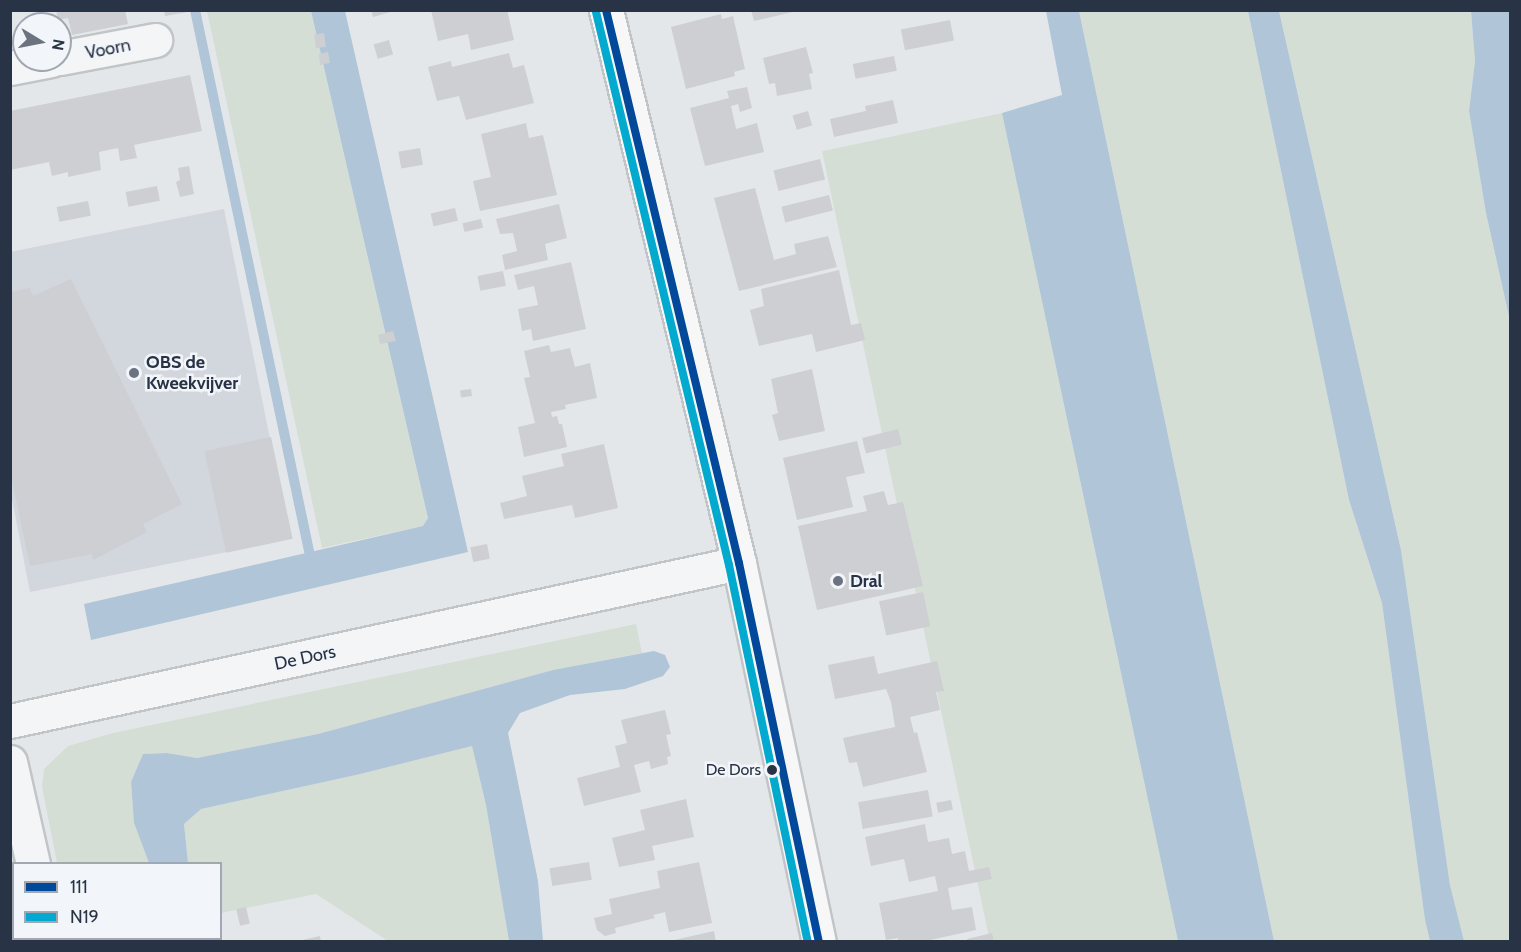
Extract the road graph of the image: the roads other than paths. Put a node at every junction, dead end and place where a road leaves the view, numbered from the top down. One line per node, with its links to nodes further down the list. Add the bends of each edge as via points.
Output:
1 (606, 10): 4 (street)
2 (155, 40): 3 (street, Voorn)
3 (72, 56)
4 (740, 563): 5 (street, De Dors); 8 (street)
5 (10, 721)
6 (10, 762): 7 (street)
7 (33, 862)
8 (819, 942)

